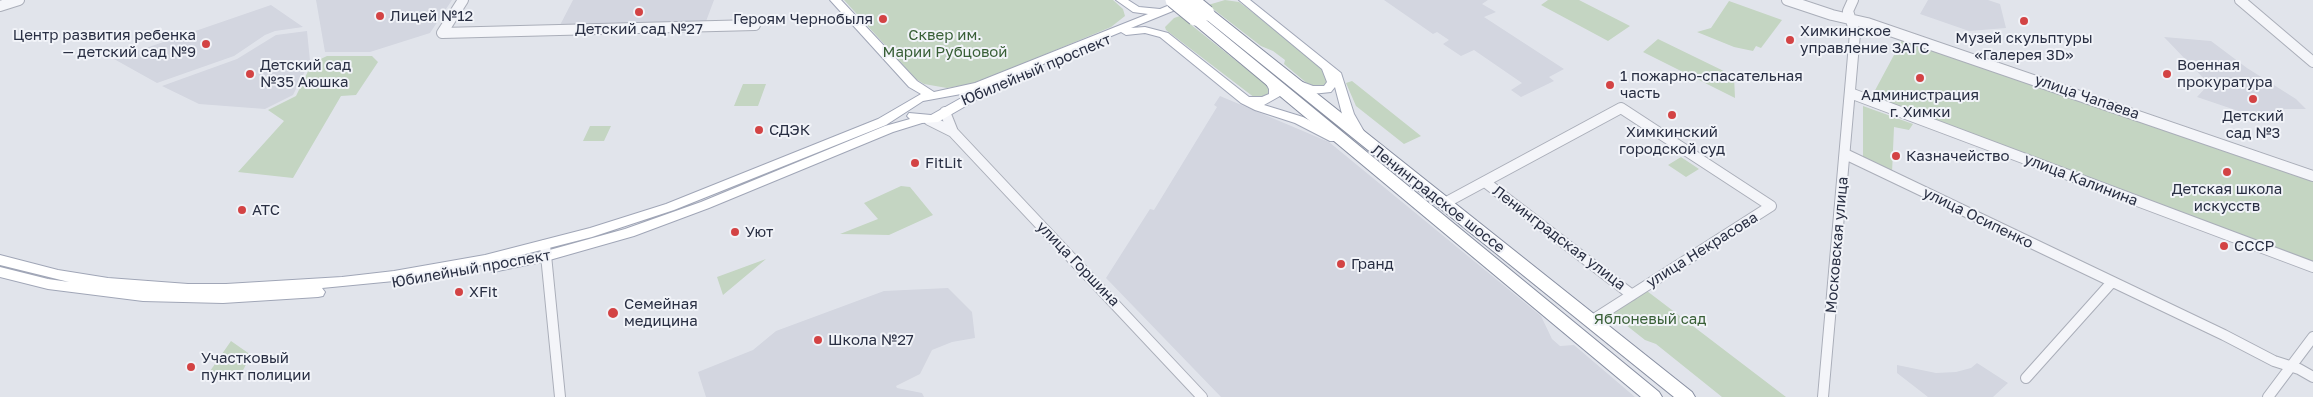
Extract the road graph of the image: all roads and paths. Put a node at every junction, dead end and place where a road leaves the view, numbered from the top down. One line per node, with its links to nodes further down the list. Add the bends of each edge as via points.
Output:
1 (19, 0): 12 (street)
2 (463, 0): 16 (street, via 442,33)
3 (825, 0): 26 (main road, via 904,87)
4 (835, 0): 25 (main road, via 913,84)
5 (1172, 0): 13 (highway, Ленинградское шоссе, bridge)
6 (1190, 0): 13 (highway, Ленинградское шоссе, bridge); 14 (main road)
7 (1244, 0): 20 (main road)
8 (1787, 0): 15 (street, улица Чапаева, via 1832,15)
9 (1853, 0): 15 (street, via 1848,9)
10 (2240, 0): 19 (street)
11 (1123, 2): 14 (main road, via 1141,11); 17 (main road, via 1128,17)
12 (0, 6)
13 (1201, 10): 14 (main road); 21 (highway, Ленинградское шоссе); 22 (highway, Ленинградское шоссе)
14 (1167, 12): 17 (main road); 18 (main road, via 1160,24)
15 (1849, 17): 23 (street, Московская улица, via 1855,33); 32 (street, улица Чапаева)
16 (755, 25)
17 (1121, 31): 18 (main road, via 1146,30); 25 (main road, Юбилейный проспект, via 979,86); 27 (main road, Юбилейный проспект, via 972,96)
18 (1164, 35): 24 (main road)
19 (2313, 62)
20 (1327, 67): 22 (main road, via 1333,82 1323,90 1312,90); 30 (main road, via 1339,79)
21 (1270, 80): 24 (main road, via 1275,93 1268,100 1254,101); 30 (highway, Ленинградское шоссе)
22 (1288, 80): 30 (highway, Ленинградское шоссе)
23 (1850, 91): 31 (street, Московская улица); 37 (street, улица Калинина)
24 (1239, 94): 30 (main road, via 1259,107)
25 (934, 96): 26 (main road, Юбилейный проспект, via 920,98); 27 (main road, Юбилейный проспект, via 946,101)
26 (910, 105): 28 (main road, via 911,115); 35 (main road, Юбилейный проспект, via 882,122 701,196)
27 (946, 111): 28 (main road, Юбилейный проспект, via 939,117); 29 (street, улица Горшина)
28 (924, 120): 29 (street, улица Горшина); 35 (main road, Юбилейный проспект, via 889,129 670,219 592,244)
29 (953, 132): 47 (street, улица Горшина)
30 (1363, 148): 34 (highway, Ленинградское шоссе); 48 (highway, Ленинградское шоссе)
31 (1845, 154): 39 (street, улица Осипенко); 50 (street, Московская улица)
32 (2313, 176)
33 (1485, 182): 34 (street, улица Некрасова); 40 (street, Ленинградская улица); 40 (street, улица Некрасова, via 1621,108 1771,206)
34 (1443, 204): 41 (highway, Ленинградское шоссе)
35 (546, 251): 36 (main road, Юбилейный проспект, via 394,276 258,288 188,289 127,285 58,275); 38 (main road, Юбилейный проспект, via 449,276 286,296 181,298 106,292 48,284); 46 (street)
36 (0, 260)
37 (2313, 267)
38 (0, 272)
39 (2112, 282): 43 (street, улица Осипенко); 44 (street)
40 (1632, 295): 41 (street, улица Некрасова)
41 (1591, 321): 49 (highway, Ленинградское шоссе)
42 (2313, 337): 43 (street)
43 (2290, 367): 45 (street, улица Осипенко); 51 (street)
44 (2026, 378)
45 (2313, 378)
46 (560, 397)
47 (1202, 397)
48 (1653, 397)
49 (1686, 397)
50 (1823, 397)
51 (2268, 397)

